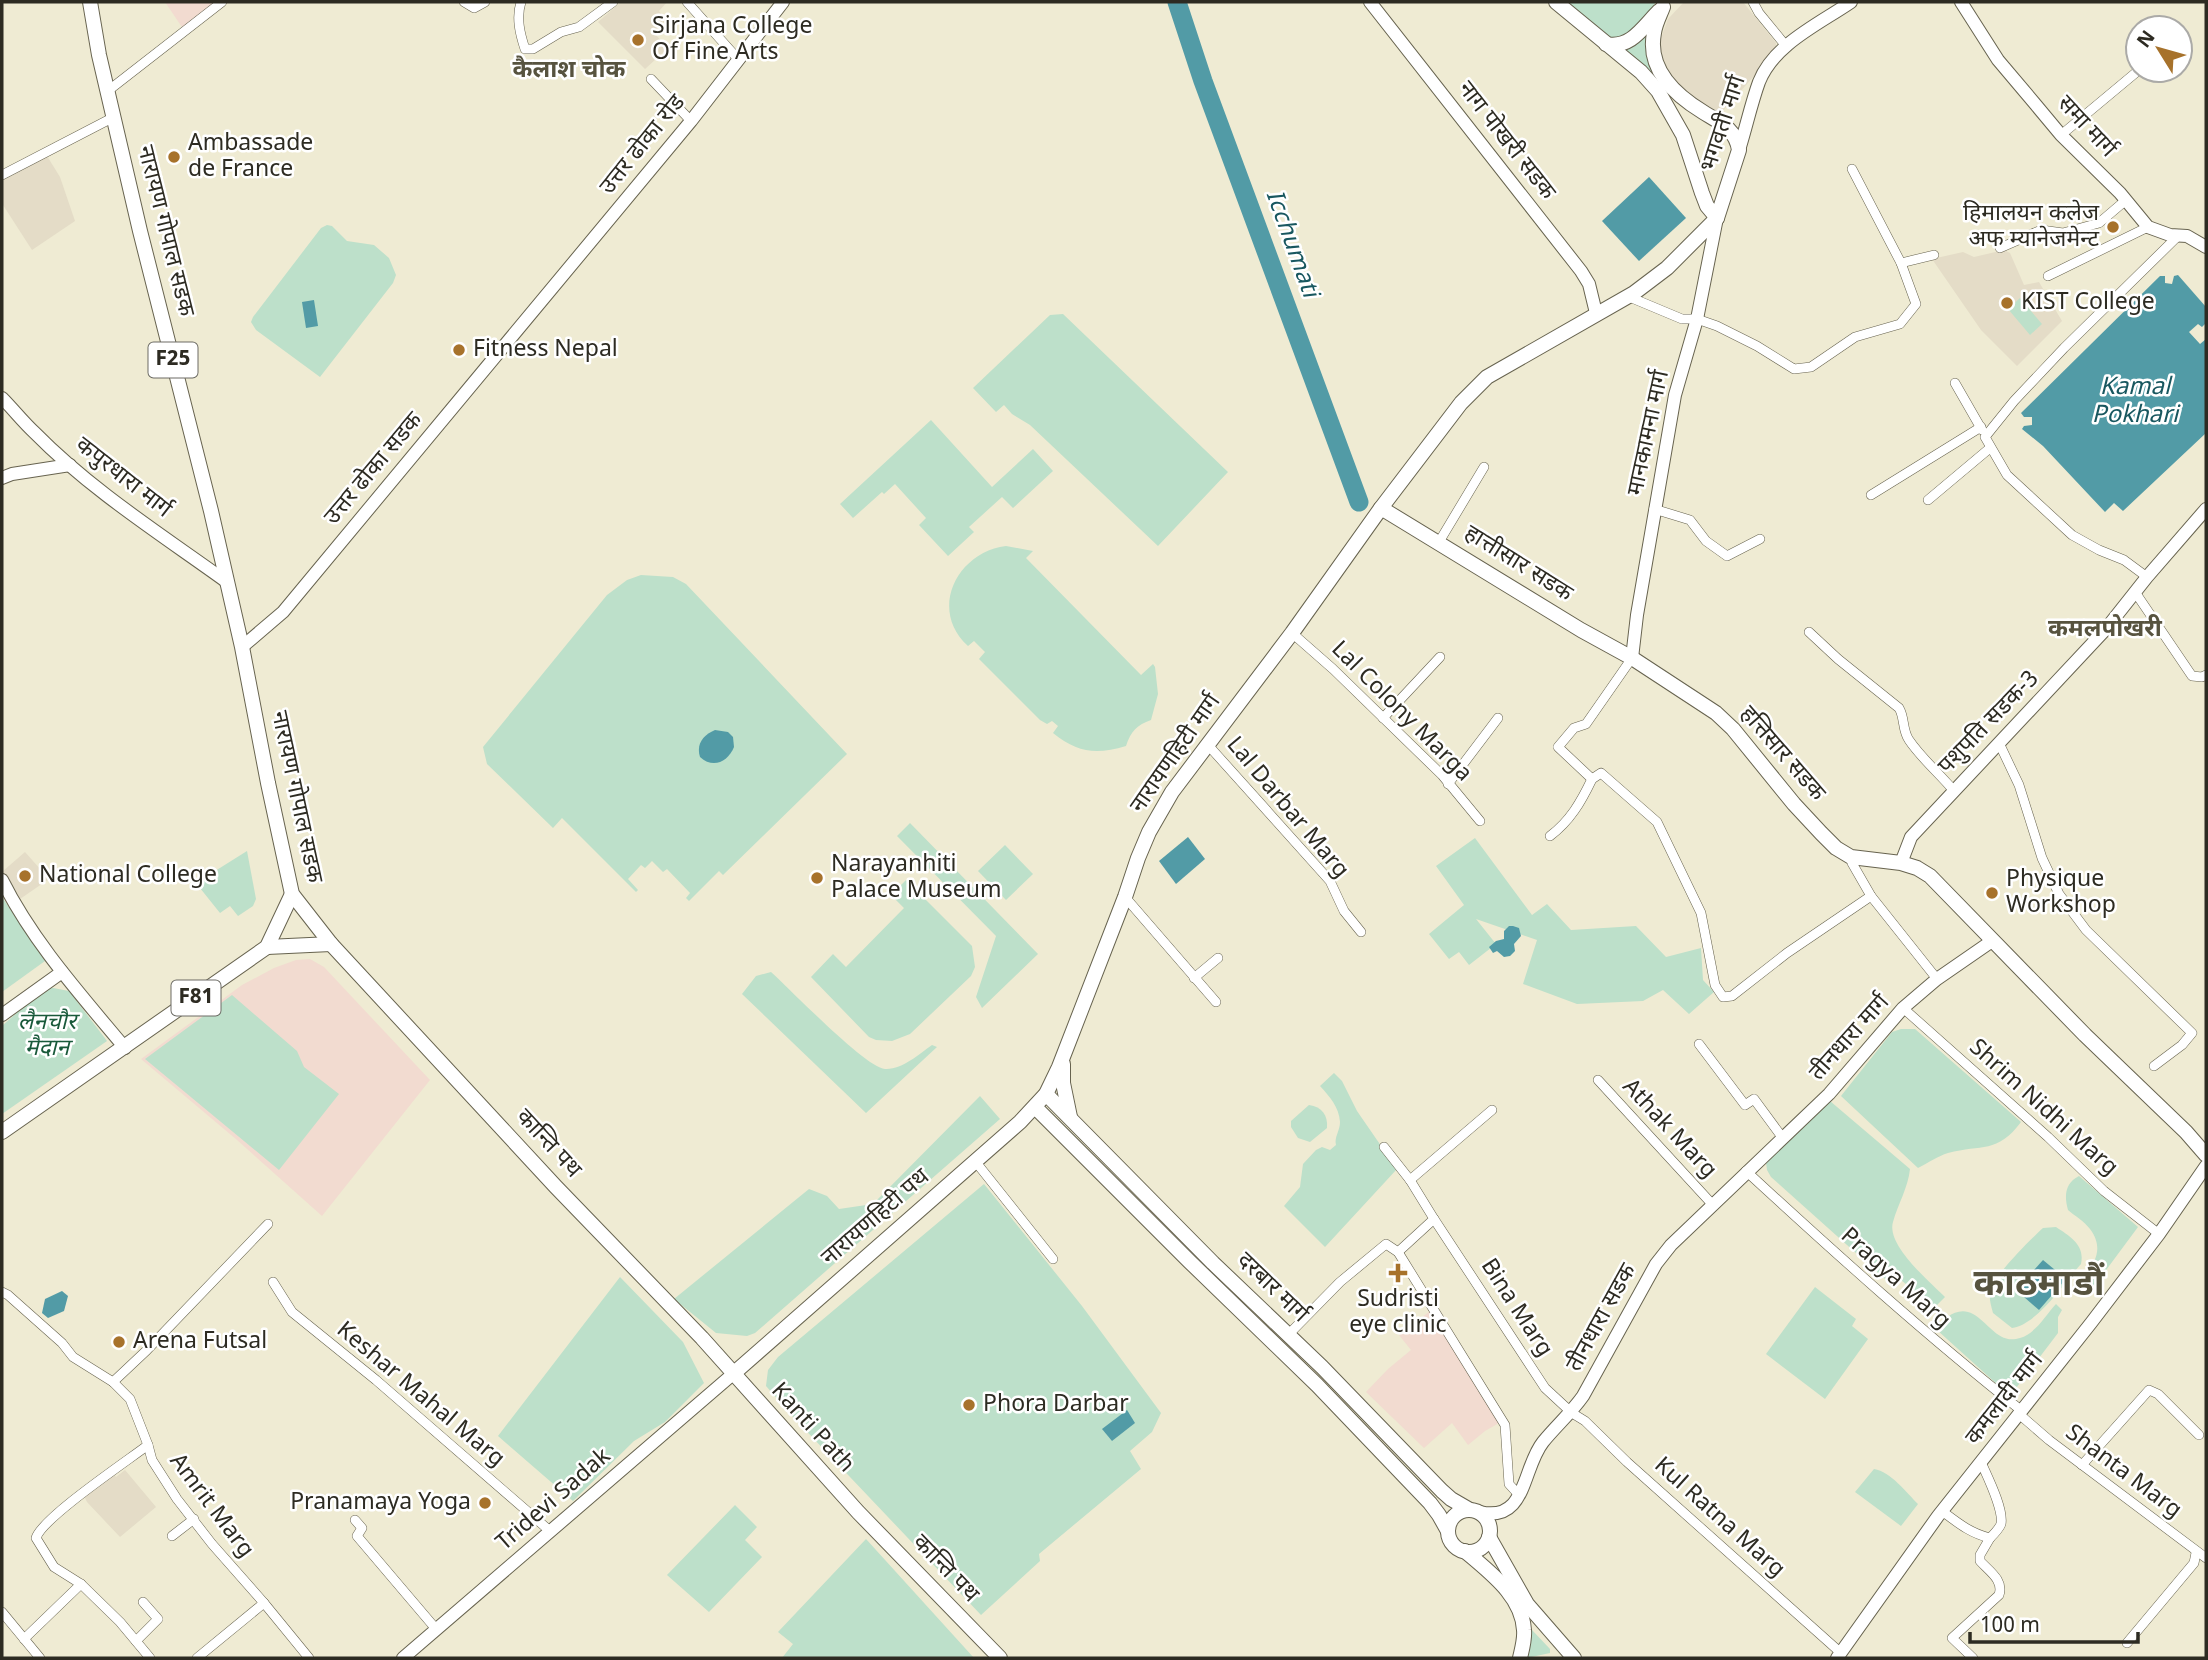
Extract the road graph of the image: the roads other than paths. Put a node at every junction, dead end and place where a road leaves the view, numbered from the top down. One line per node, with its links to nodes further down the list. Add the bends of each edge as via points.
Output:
1 (90, 2): 20 (main road, नारायण गोपाल सडक / F25)
2 (222, 2): 20 (street)
3 (464, 2): 4 (street, via 474,8)
4 (485, 2)
5 (521, 2): 6 (street, via 520,35 526,49 533,49 579,27)
6 (613, 2)
7 (687, 2): 17 (street)
8 (783, 2): 17 (main road, उत्तर ढोका रोड)
9 (1370, 2): 39 (main road, नाग पोखरी सडक, via 1581,271)
10 (1556, 2): 15 (main road)
11 (1753, 2): 16 (street)
12 (1851, 2): 16 (main road, भगवती मार्ग)
13 (1961, 2): 24 (main road, समा मार्ग, via 1998,60)
14 (1665, 4): 15 (main road, via 1629,41); 21 (main road, via 1653,43)
15 (1606, 44): 21 (main road)
16 (1786, 46): 25 (main road, भगवती मार्ग, via 1760,81)
17 (738, 59): 23 (main road, उत्तर ढोका रोड)
18 (651, 79): 23 (street)
19 (2124, 82): 24 (street)
20 (109, 90): 22 (main road, नारायण गोपाल सडक / F25)
21 (1667, 93): 25 (main road, via 1724,125 1738,140); 29 (main road, via 1707,206)
22 (114, 117): 27 (street); 57 (main road, नारायण गोपाल सडक / F25)
23 (691, 121): 38 (main road, उत्तर ढोका रोड)
24 (2061, 135): 28 (main road, समा मार्ग)
25 (1739, 150): 29 (main road, भगवती मार्ग)
26 (1852, 169): 35 (street)
27 (2, 175)
28 (2126, 200): 30 (main road, समा मार्ग); 33 (street, via 2099,223 2063,233 2041,230)
29 (1717, 218): 37 (main road, नारायणहिटी मार्ग, via 1667,268); 40 (main road, मानकामना मार्ग)
30 (2148, 227): 31 (main road); 36 (street)
31 (2178, 236): 32 (main road); 44 (street, via 2063,348)
32 (2206, 247)
33 (2000, 248)
34 (1934, 255): 35 (street)
35 (1901, 263): 40 (street, via 1916,304 1900,324 1855,337 1811,367 1794,369 1727,330)
36 (2048, 276)
37 (1627, 296): 39 (main road, नारायणहिटी मार्ग); 40 (street, via 1682,319)
38 (532, 311): 61 (main road, उत्तर ढोका सडक, via 283,612)
39 (1596, 313): 51 (main road, नारायणहिटी मार्ग, via 1488,377 1461,403)
40 (1697, 319): 52 (main road, मानकामना मार्ग, via 1675,396)
41 (1955, 383): 43 (street)
42 (2, 398): 46 (main road, कपुरधारा मार्ग)
43 (1980, 427): 44 (street); 49 (street)
44 (1985, 437): 45 (street)
45 (1990, 448): 50 (street); 56 (street, via 2007,475 2072,535 2124,560)
46 (70, 465): 48 (main road); 57 (main road, कपुरधारा मार्ग)
47 (1484, 467): 55 (street)
48 (2, 478)
49 (1871, 495)
50 (1928, 500)
51 (1381, 508): 55 (main road, हात्तीसार सडक); 60 (main road, नारायणहिटी मार्ग)
52 (1654, 509): 54 (street, via 1690,520 1706,541 1727,556); 63 (main road, मानकामना मार्ग)
53 (2206, 509): 56 (main road, पशुपति सडक-3)
54 (1760, 539)
55 (1438, 542): 63 (main road, हात्तीसार सडक)
56 (2147, 577): 58 (main road, पशुपति सडक-3)
57 (227, 582): 61 (main road, F25)
58 (2135, 592): 64 (street, via 2192,676); 67 (main road, पशुपति सडक-3)
59 (1809, 632): 71 (street, via 1899,708 1909,740)
60 (1292, 633): 65 (street, Lal Colony Marga); 68 (main road, नारायणहिटी मार्ग)
61 (242, 647): 77 (main road, नारायण गोपाल सडक / F25)
62 (1440, 657): 65 (street)
63 (1632, 658): 69 (street, via 1586,724 1574,728 1558,747); 74 (main road, हत्तिसार सडक, via 1728,723 1821,833)
64 (2206, 675)
65 (1383, 718): 70 (street, Lal Colony Marga)
66 (1498, 718): 70 (street)
67 (1999, 743): 71 (main road, पशुपति सडक-3); 94 (street, via 2059,894 2085,930 2192,1033)
68 (1208, 744): 79 (main road, नारायणहिटी मार्ग, via 1149,832); 80 (street, Lal Darbar Marg, via 1330,881 1344,911)
69 (1592, 779): 73 (street, via 1581,803); 78 (street, via 1601,773 1657,822 1701,913 1715,985 1723,997 1732,996)
70 (1448, 783): 72 (street, Lal Colony Marga)
71 (1954, 791): 75 (main road, पशुपति सडक-3, via 1911,837)
72 (1480, 821)
73 (1550, 836)
74 (1852, 858): 75 (main road); 78 (street)
75 (1901, 863): 81 (main road, via 1930,876)
76 (2, 880): 85 (main road)
77 (292, 894): 82 (main road, नारायण गोपाल सडक / F25); 83 (main road, F81)
78 (1871, 896): 87 (street)
79 (1125, 897): 86 (street); 93 (main road, नारायणहिटी मार्ग)
80 (1361, 932)
81 (1992, 941): 87 (main road, तीनधारा मार्ग); 105 (main road)
82 (331, 944): 83 (main road); 119 (main road, कान्ति पथ)
83 (267, 947): 92 (main road, F81)
84 (1218, 958): 86 (street)
85 (62, 972): 90 (main road); 92 (main road)
86 (1194, 978): 88 (street)
87 (1937, 979): 89 (main road, तीनधारा मार्ग)
88 (1216, 1002)
89 (1903, 1008): 102 (main road, तीनधारा मार्ग, via 1829,1094); 113 (street, Shrim Nidhi Marg, via 2104,1191)
90 (3, 1011)
91 (1699, 1044): 102 (street, via 1745,1105 1754,1099)
92 (125, 1048): 101 (main road, F81)
93 (1063, 1056): 96 (main road, नारायणहिटी मार्ग); 99 (main road)
94 (2154, 1066)
95 (1598, 1080): 110 (street, Athak Marg)
96 (1046, 1094): 97 (main road, नारायणहिटी पथ); 99 (main road, दरबार मार्ग)
97 (1035, 1107): 100 (main road, दरबार मार्ग); 103 (main road, नारायणहिटी पथ)
98 (1492, 1110): 109 (street)
99 (1071, 1118): 118 (main road, दरबार मार्ग)
100 (1060, 1131): 103 (main road, via 1050,1124 1037,1124 1023,1126); 134 (main road, दरबार मार्ग, via 1317,1385 1430,1503)
101 (2, 1132)
102 (1782, 1137): 108 (main road, तीनधारा मार्ग)
103 (1001, 1139): 106 (main road, नारायणहिटी पथ)
104 (1384, 1147): 109 (street, Bina Marg)
105 (2206, 1155)
106 (975, 1161): 115 (street); 119 (main road, नारायणहिटी पथ)
107 (2206, 1166): 113 (main road, कमलादी मार्ग)
108 (1746, 1171): 110 (main road, तीनधारा सडक); 121 (street, Pragya Marg, via 1890,1302)
109 (1410, 1180): 111 (street, Bina Marg)
110 (1712, 1204): 122 (main road, तीनधारा सडक, via 1656,1264)
111 (1434, 1219): 114 (street); 122 (street, Bina Marg, via 1545,1388)
112 (268, 1224): 120 (street)
113 (2159, 1234): 121 (main road, कमलादी मार्ग)
114 (1398, 1252): 118 (street, via 1385,1244); 127 (street, via 1505,1425 1509,1484)
115 (1053, 1259)
116 (272, 1282): 133 (street, Keshar Mahal Marg, via 292,1312)
117 (2, 1292): 120 (street, Amrit Marg, via 73,1357)
118 (1288, 1335): 128 (main road, दरबार मार्ग, via 1442,1491)
119 (733, 1374): 130 (main road, Kanti Path); 133 (main road, Tridevi Sadak)
120 (113, 1382): 124 (street, Amrit Marg, via 130,1399)
121 (2021, 1412): 125 (main road, कमलादी मार्ग); 126 (street, Shanta Marg)
122 (1572, 1413): 127 (main road, तीनधारा सडक, via 1538,1449); 149 (street, Kul Ratna Marg)
123 (2199, 1435): 126 (street, via 2149,1390)
124 (148, 1445): 131 (street, Amrit Marg, via 152,1460); 141 (street, via 51,1518 38,1533 36,1538 54,1567)
125 (1981, 1462): 129 (main road, कमलादी मार्ग); 137 (street, via 2001,1522)
126 (2082, 1465): 139 (street, Shanta Marg)
127 (1518, 1498): 128 (main road, via 1495,1514)
128 (1475, 1511): 134 (main road, via 1463,1510 1452,1518); 136 (main road, via 1488,1520)
129 (1942, 1511): 137 (street, via 1967,1531); 149 (main road, कमलादी मार्ग)
130 (858, 1512): 155 (main road, कान्ति पथ)
131 (194, 1519): 135 (street); 143 (street, Amrit Marg)
132 (355, 1520): 145 (street, via 362,1528 357,1536)
133 (550, 1531): 145 (main road, Tridevi Sadak)
134 (1448, 1531): 138 (main road, via 1455,1546)
135 (172, 1536)
136 (1489, 1537): 138 (main road, via 1483,1547); 157 (main road, via 1527,1604)
137 (1990, 1538): 158 (street, via 1980,1561 2000,1583 1999,1595 1952,1638)
138 (1465, 1551): 156 (main road, via 1502,1585 1518,1607 1524,1631)
139 (2196, 1553): 140 (street, Shanta Marg); 148 (street, via 2194,1563)
140 (2206, 1558)
141 (81, 1584): 146 (street); 147 (street)
142 (142, 1602): 147 (street, via 158,1619)
143 (264, 1603): 152 (street); 153 (street, Amrit Marg)
144 (2, 1612): 146 (street)
145 (436, 1629): 154 (main road, Tridevi Sadak)
146 (24, 1639): 150 (street)
147 (135, 1641): 151 (street)
148 (2127, 1643)
149 (1839, 1656)
150 (40, 1658)
151 (150, 1658)
152 (197, 1658)
153 (309, 1658)
154 (402, 1658)
155 (1000, 1658)
156 (1520, 1658)
157 (1574, 1658)
158 (1973, 1658)

